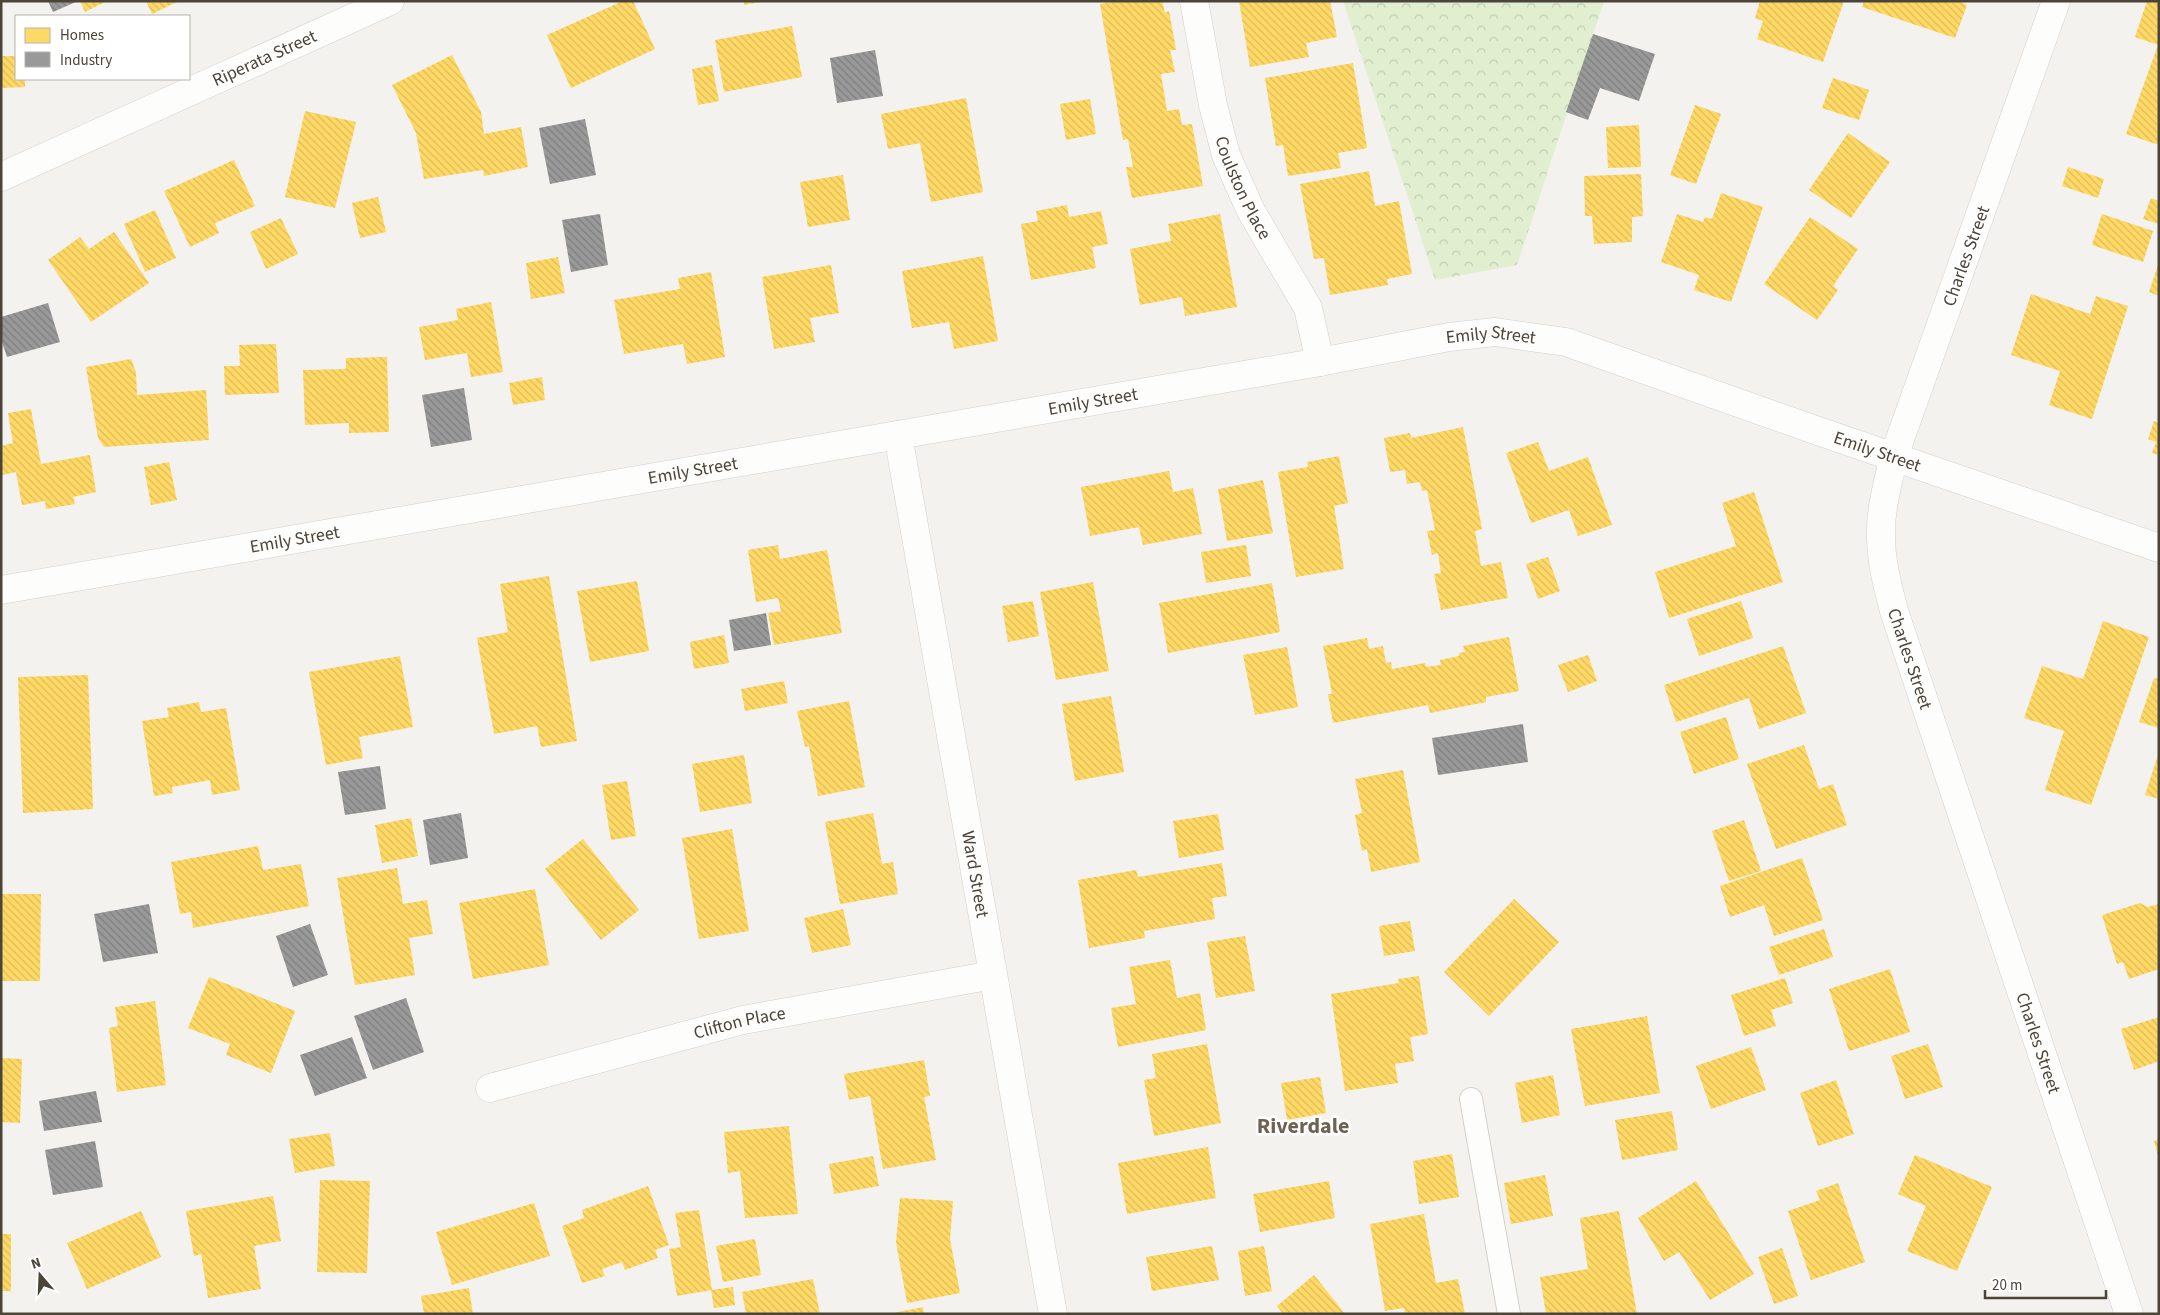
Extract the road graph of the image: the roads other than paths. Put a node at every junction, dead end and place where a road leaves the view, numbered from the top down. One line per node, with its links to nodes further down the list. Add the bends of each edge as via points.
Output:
1 (390, 1): 4 (street, Riperata Street)
2 (1194, 1): 5 (street, Coulston Place, via 1213,105 1226,155 1251,211 1308,308)
3 (2056, 1): 7 (street, Charles Street)
4 (1, 177)
5 (1320, 362): 6 (street, Emily Street); 7 (street, Emily Street, via 1449,337 1495,332 1533,336 1566,342)
6 (898, 435): 9 (street, Emily Street); 10 (street, Ward Street)
7 (1894, 456): 8 (street, Emily Street); 15 (street, Charles Street, via 1883,503 1881,538 1894,611)
8 (2159, 548)
9 (1, 590)
10 (992, 975): 11 (street, Clifton Place, via 743,1020); 13 (street, Ward Street)
11 (490, 1088)
12 (1471, 1099): 14 (lane)
13 (1053, 1314)
14 (1509, 1314)
15 (2129, 1314)

